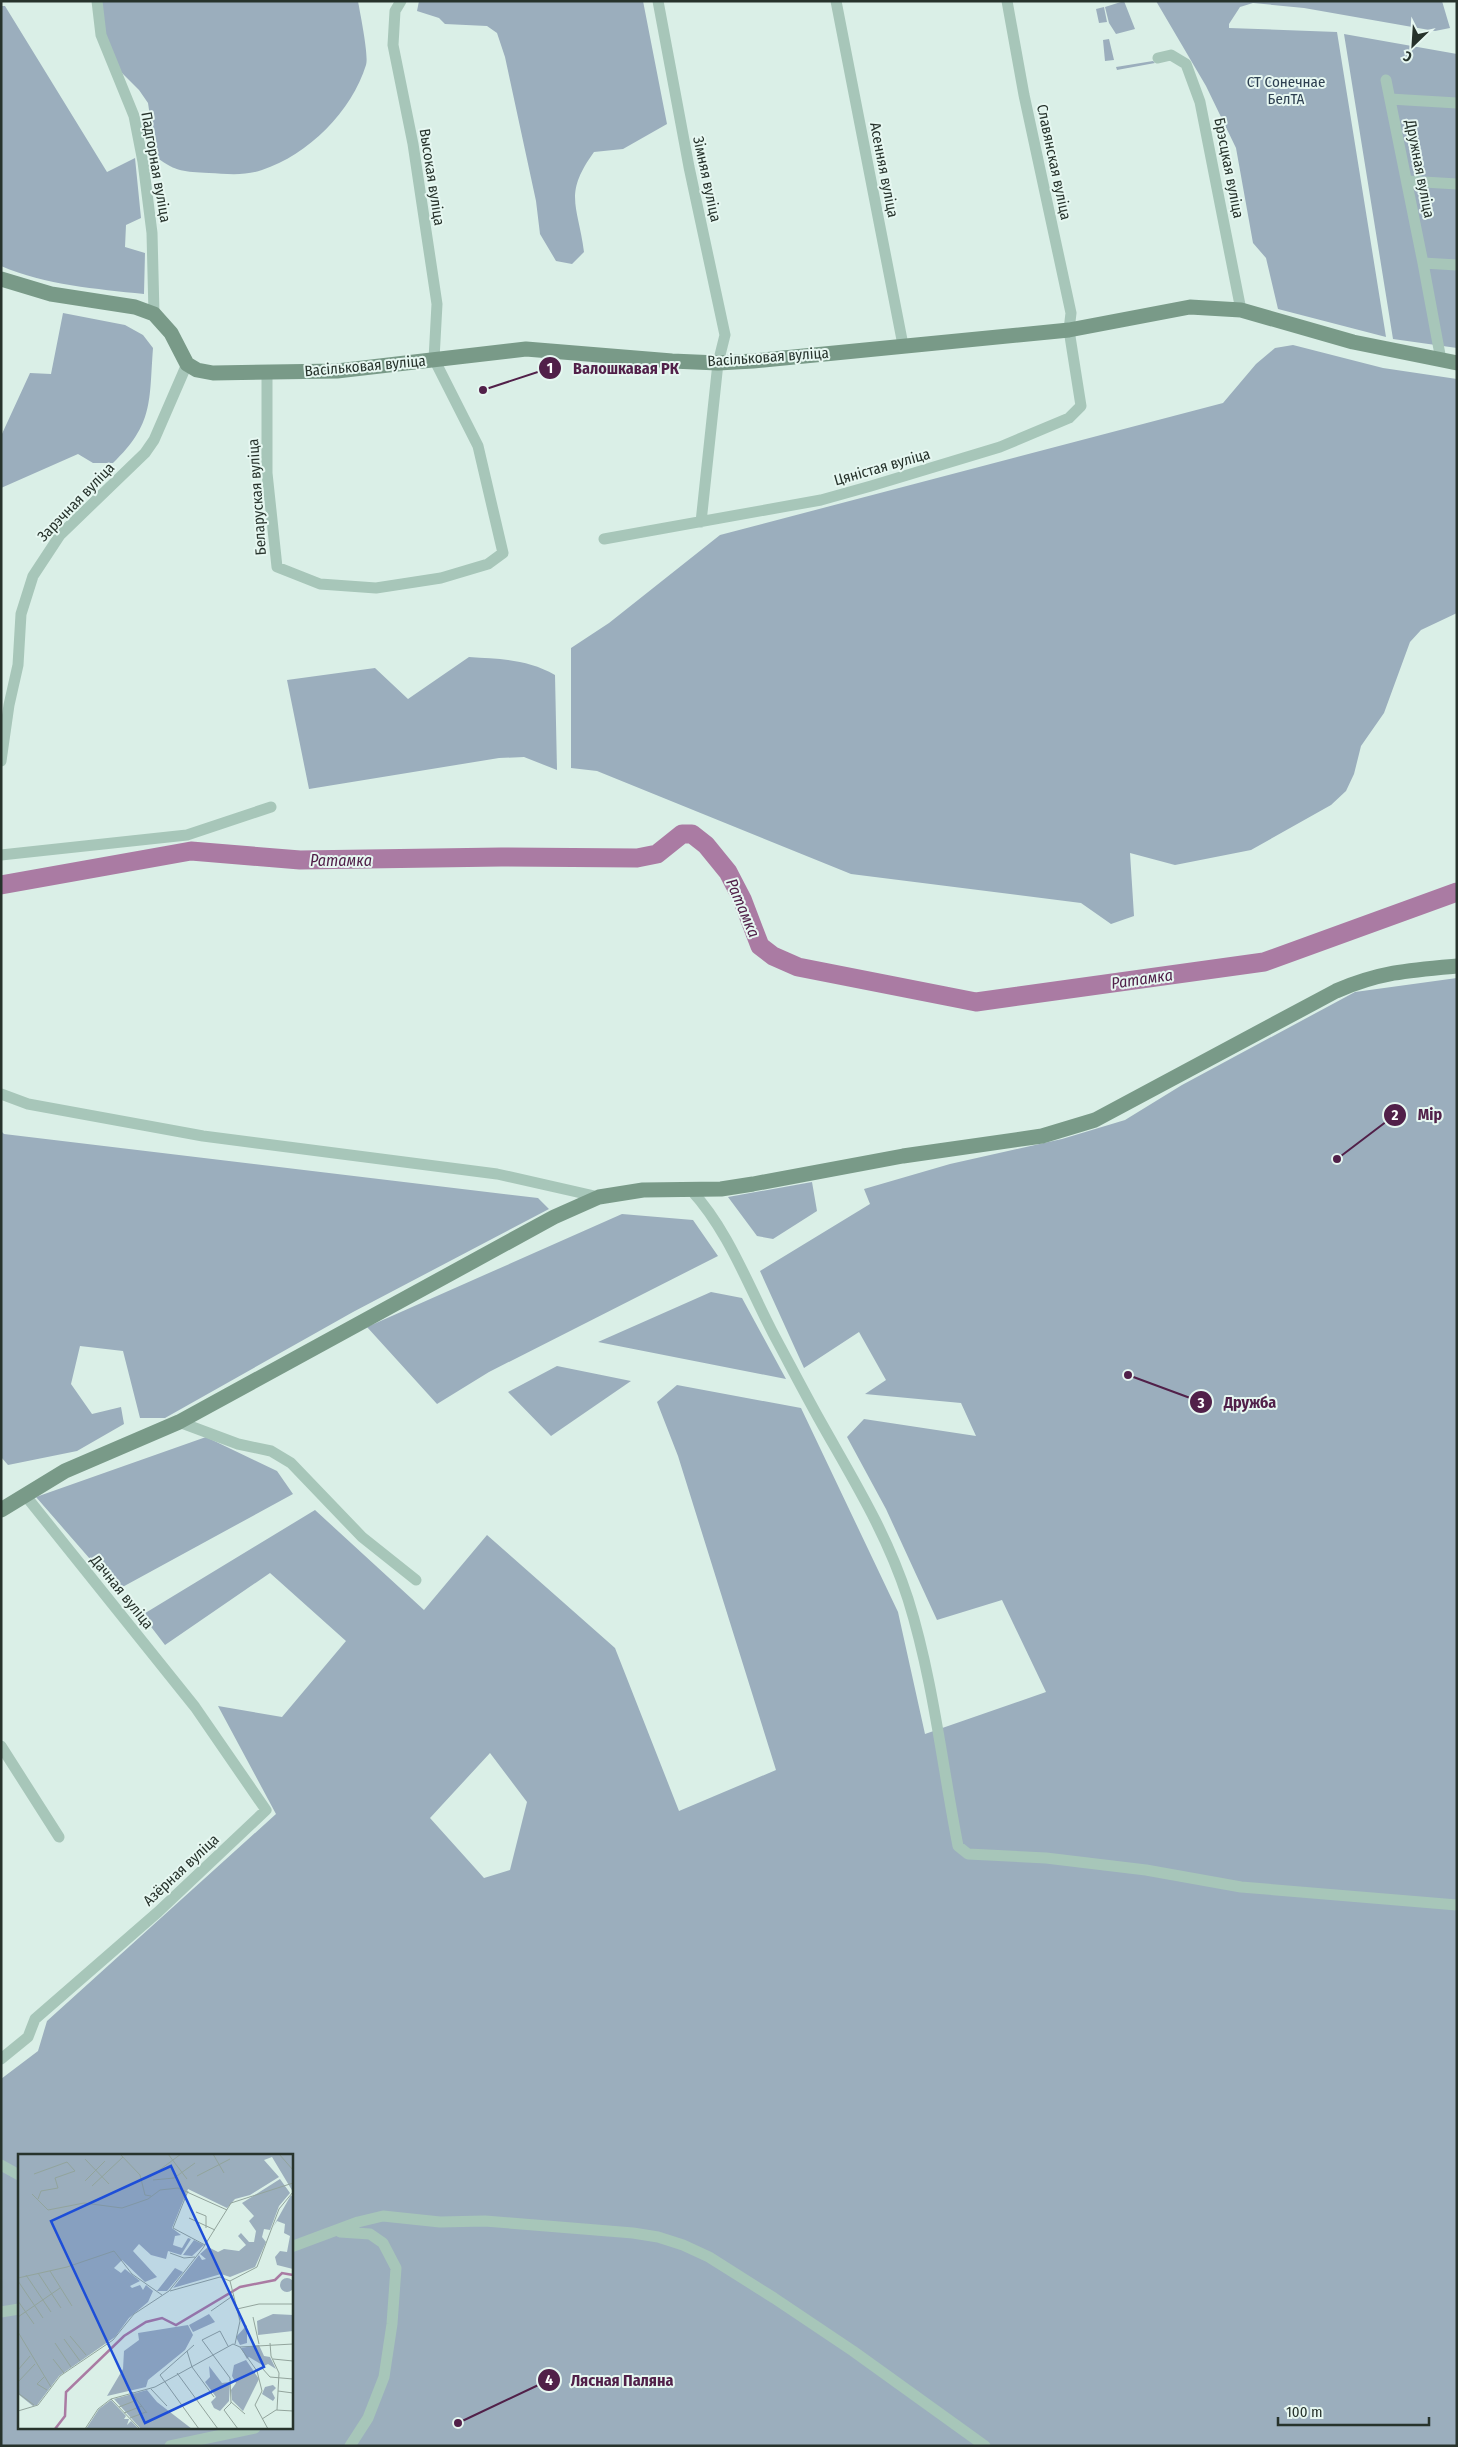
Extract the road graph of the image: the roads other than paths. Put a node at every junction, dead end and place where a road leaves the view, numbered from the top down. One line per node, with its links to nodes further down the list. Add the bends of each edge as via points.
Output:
1 (97, 1): 16 (street, Падгорная вуліца, via 101,35 134,116 143,162 152,233)
2 (401, 1): 19 (street, Высокая вуліца, via 395,11 393,45 413,144 436,304)
3 (658, 1): 22 (street, Зімняя вуліца, via 725,335)
4 (836, 1): 18 (street, Асенняя вуліца)
5 (1007, 1): 17 (street, Славянская вуліца, via 1071,313)
6 (1158, 58): 15 (street, Брэсцкая вуліца, via 1171,55 1186,64 1200,102)
7 (1386, 80): 8 (street, Дружная вуліца)
8 (1390, 99): 9 (street); 10 (street, Дружная вуліца)
9 (1457, 103)
10 (1407, 181): 11 (street); 12 (street, Дружная вуліца)
11 (1457, 184)
12 (1423, 263): 13 (street); 21 (street, Дружная вуліца)
13 (1457, 265)
14 (1, 279): 16 (street, via 51,294 135,307)
15 (1241, 310): 17 (street, Васільковая вуліца, via 1190,307); 21 (street, Васільковая вуліца, via 1353,342)
16 (154, 314): 20 (street, via 171,333)
17 (1069, 330): 18 (street, Васільковая вуліца); 25 (street, Цяністая вуліца, via 1081,406 1069,418 1000,447 871,486 821,500)
18 (902, 345): 22 (street, Васільковая вуліца)
19 (434, 359): 22 (street, Васільковая вуліца, via 526,349); 24 (street, Васільковая вуліца, via 337,371); 24 (street, Беларуская вуліца, via 478,446 503,553 488,564 441,578 376,588 320,584 278,566 267,473)
20 (185, 360): 24 (street, Васільковая вуліца, via 197,370 213,374); 27 (street, Зарэчная вуліца, via 154,440 145,453 60,535 33,576 21,614 18,666)
21 (1441, 360): 23 (street, Васільковая вуліца)
22 (718, 363): 25 (street, Зімняя вуліца)
23 (1457, 363)
24 (266, 373)
25 (701, 522): 26 (street, Цяністая вуліца)
26 (604, 540)
27 (5, 704): 28 (street, Зарэчная вуліца)
28 (1, 761)
29 (271, 807): 30 (street, via 187,835)
30 (1, 854)
31 (1457, 966): 33 (street, via 1406,970 1365,978 1095,1120 1064,1131 902,1156 753,1184)
32 (1, 1094): 34 (street, via 28,1104 203,1136 497,1174)
33 (691, 1190): 34 (street, via 643,1190); 42 (street, via 709,1210 818,1416 866,1498 887,1544 908,1599 932,1696 958,1846 968,1854 1046,1858 1146,1870 1241,1887)
34 (599, 1197): 35 (street, via 554,1217)
35 (179, 1422): 36 (street, via 65,1471); 38 (street, via 270,1451 291,1463 362,1537)
36 (25, 1495): 37 (street); 39 (street, Дачная вуліца)
37 (1, 1510)
38 (416, 1580)
39 (196, 1707): 43 (street, Азёрная вуліца, via 266,1810 158,1912 35,2019 28,2037)
40 (1, 1746): 41 (street)
41 (59, 1837)
42 (1457, 1906)
43 (1, 2059)
44 (1, 2165): 45 (street)
45 (18, 2174)
46 (336, 2232): 47 (street); 52 (street, via 370,2234 383,2242 396,2268 384,2377 368,2418); 53 (street, via 383,2216 633,2232 683,2244 774,2298)
47 (292, 2247)
48 (18, 2309): 49 (street)
49 (1, 2312)
50 (246, 2430): 51 (street)
51 (170, 2446)
52 (350, 2446)
53 (985, 2446)

